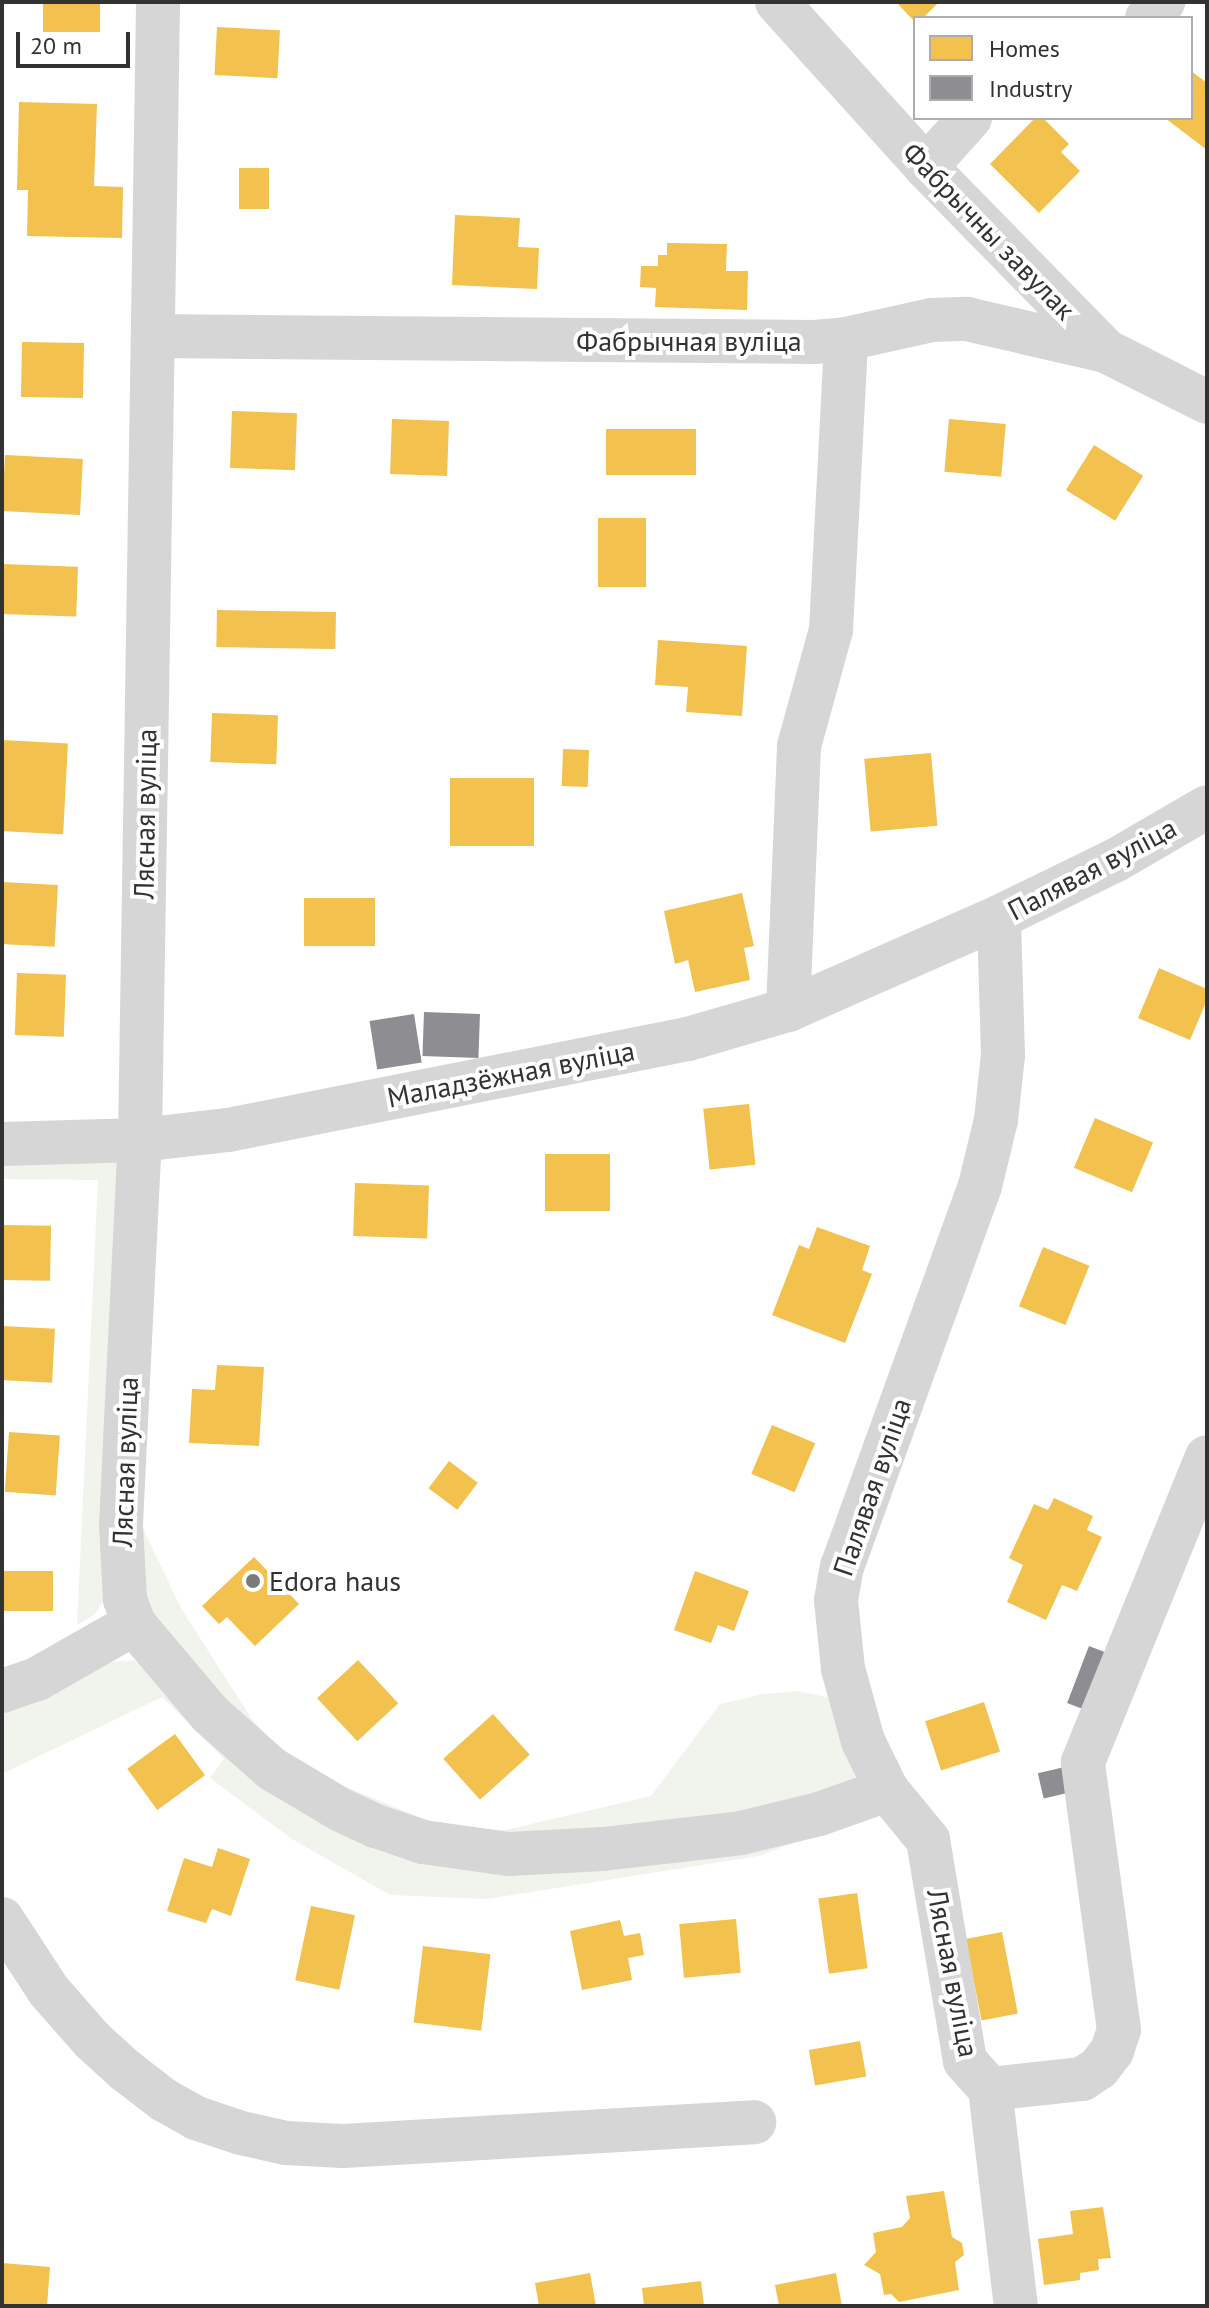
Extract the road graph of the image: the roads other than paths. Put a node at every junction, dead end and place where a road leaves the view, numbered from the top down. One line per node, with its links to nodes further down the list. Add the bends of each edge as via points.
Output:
1 (158, 2): 5 (street, Лясная вуліца)
2 (777, 2): 4 (street, Фабрычны завулак)
3 (968, 120): 4 (street)
4 (926, 167): 7 (street, Фабрычны завулак)
5 (153, 336): 6 (street, Фабрычная вуліца); 12 (street, Лясная вуліца)
6 (846, 339): 7 (street, Фабрычная вуліца, via 932,320 967,319); 11 (street, via 831,630 799,746)
7 (1106, 351): 8 (street, Фабрычная вуліца)
8 (1207, 402)
9 (1207, 807): 10 (street, Палявая вуліца, via 1116,860)
10 (999, 917): 11 (street, Маладзёжная вуліца); 17 (street, Палявая вуліца, via 1003,1055 996,1120 980,1186 842,1567 836,1600 837,1637 851,1698 863,1741)
11 (788, 1010): 12 (street, Маладзёжная вуліца, via 688,1039 586,1060 228,1130)
12 (140, 1140): 13 (street, Маладзёжная вуліца); 15 (street, Лясная вуліца, via 121,1524 125,1599)
13 (2, 1144)
14 (1207, 1457): 19 (street, via 1083,1762 1119,2030 1112,2051 1082,2079)
15 (134, 1624): 16 (street, via 37,1679); 17 (street, via 210,1714 272,1769 341,1810 423,1842 508,1854 603,1849 741,1833)
16 (2, 1691)
17 (887, 1790): 19 (street, Лясная вуліца, via 928,1840 965,2061)
18 (2, 1919): 20 (street, via 49,1991 114,2060 174,2106 241,2133 286,2143 343,2146)
19 (990, 2089): 21 (street, Лясная вуліца)
20 (754, 2122)
21 (1016, 2306)

